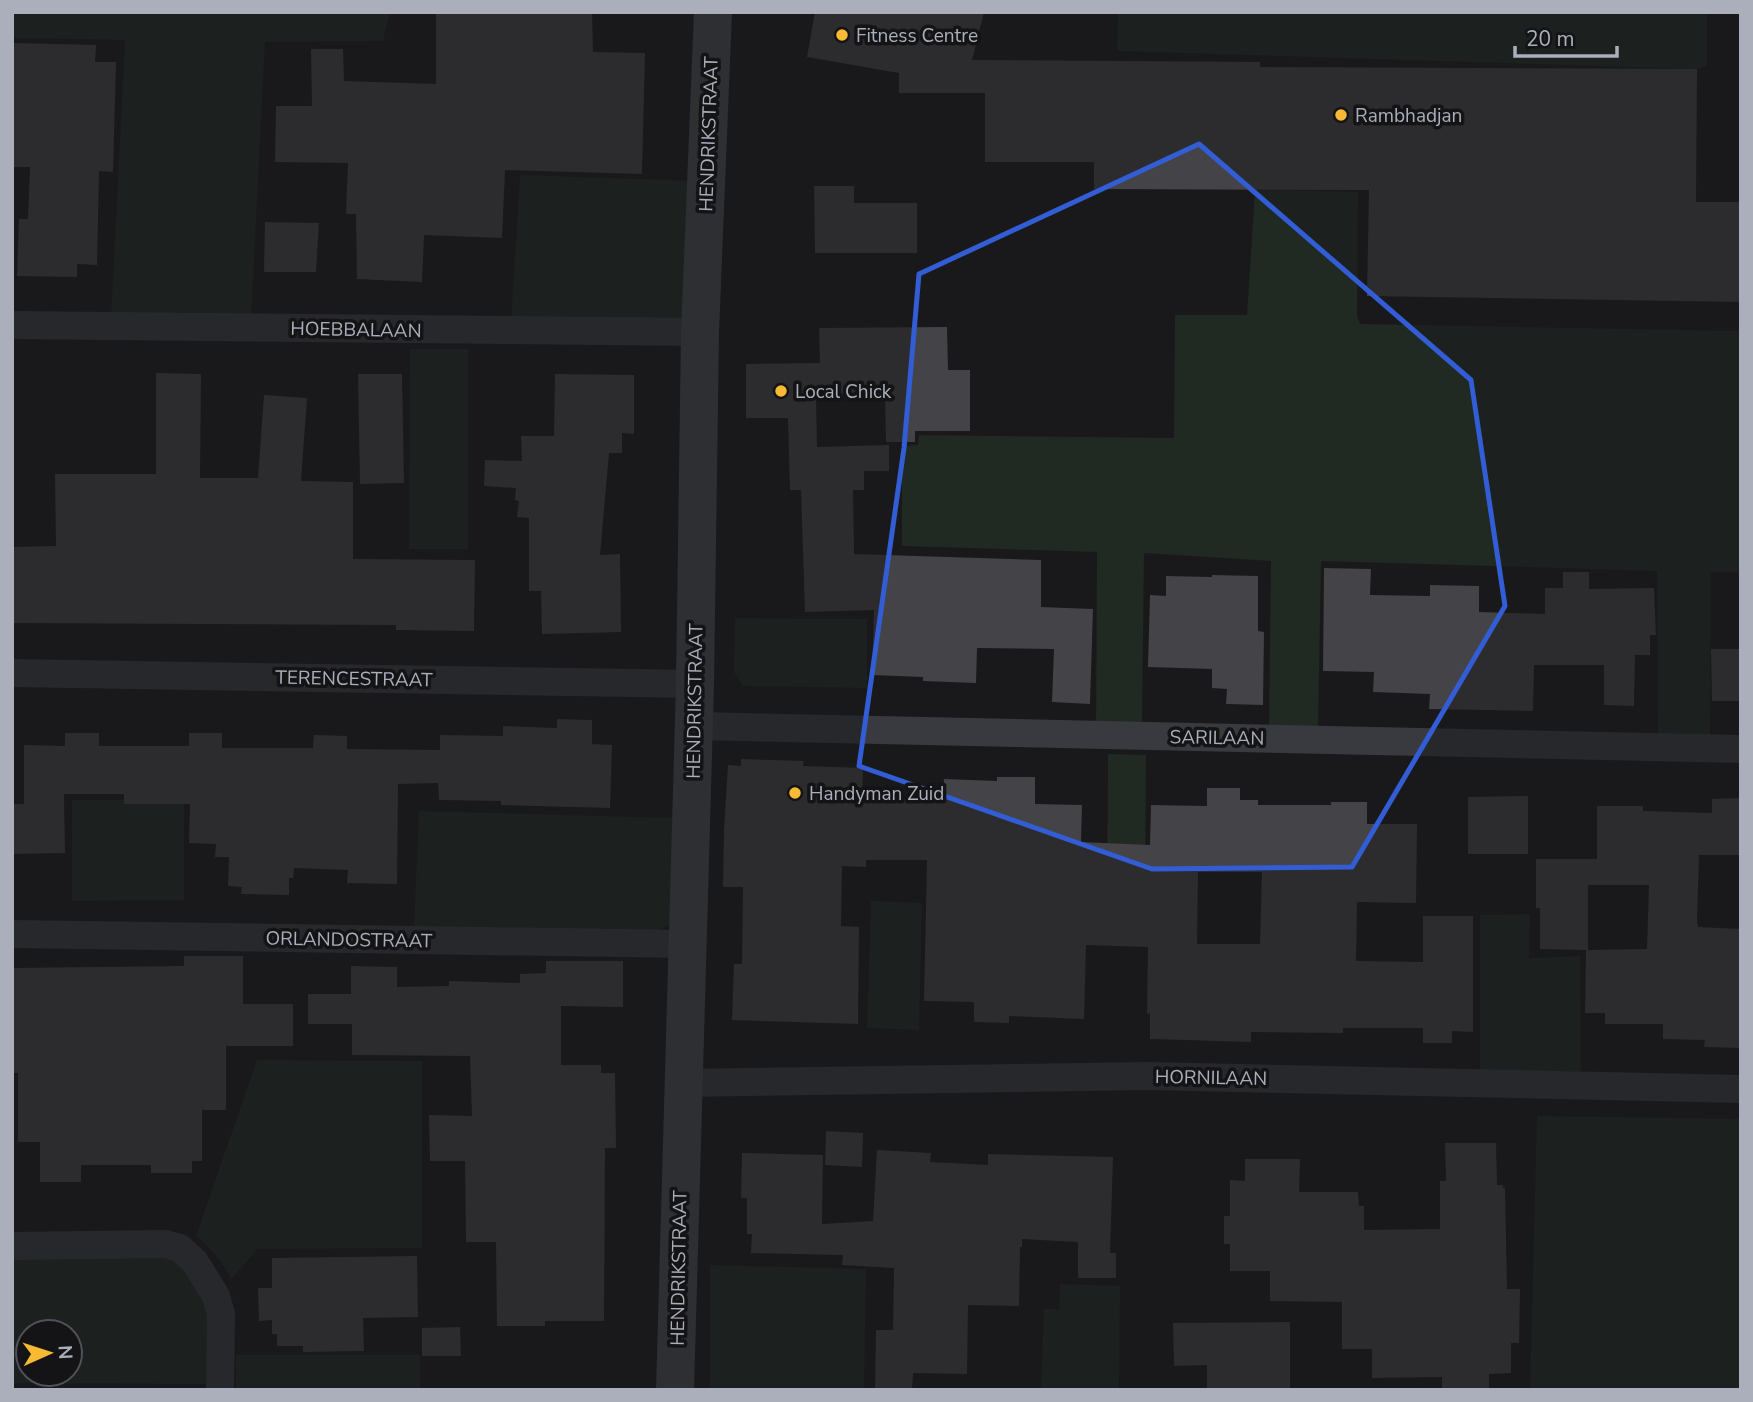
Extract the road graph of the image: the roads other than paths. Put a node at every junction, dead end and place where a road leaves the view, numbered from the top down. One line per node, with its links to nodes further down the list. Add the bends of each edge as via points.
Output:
1 (713, 12): 3 (street, HENDRIKSTRAAT)
2 (12, 326): 3 (street, HOEBBALAAN)
3 (701, 332): 5 (street, HENDRIKSTRAAT)
4 (12, 673): 5 (street, TERENCESTRAAT)
5 (695, 684): 6 (street, HENDRIKSTRAAT)
6 (694, 726): 7 (street, SARILAAN); 9 (street, HENDRIKSTRAAT)
7 (1741, 749)
8 (12, 934): 9 (street, ORLANDOSTRAAT)
9 (687, 944): 10 (street, HENDRIKSTRAAT)
10 (682, 1083): 11 (street, HORNILAAN, via 1148,1076); 14 (street, HENDRIKSTRAAT)
11 (1741, 1089)
12 (12, 1247): 13 (street, via 165,1244 180,1248 195,1262 216,1296 221,1314)
13 (220, 1390)
14 (675, 1390)

